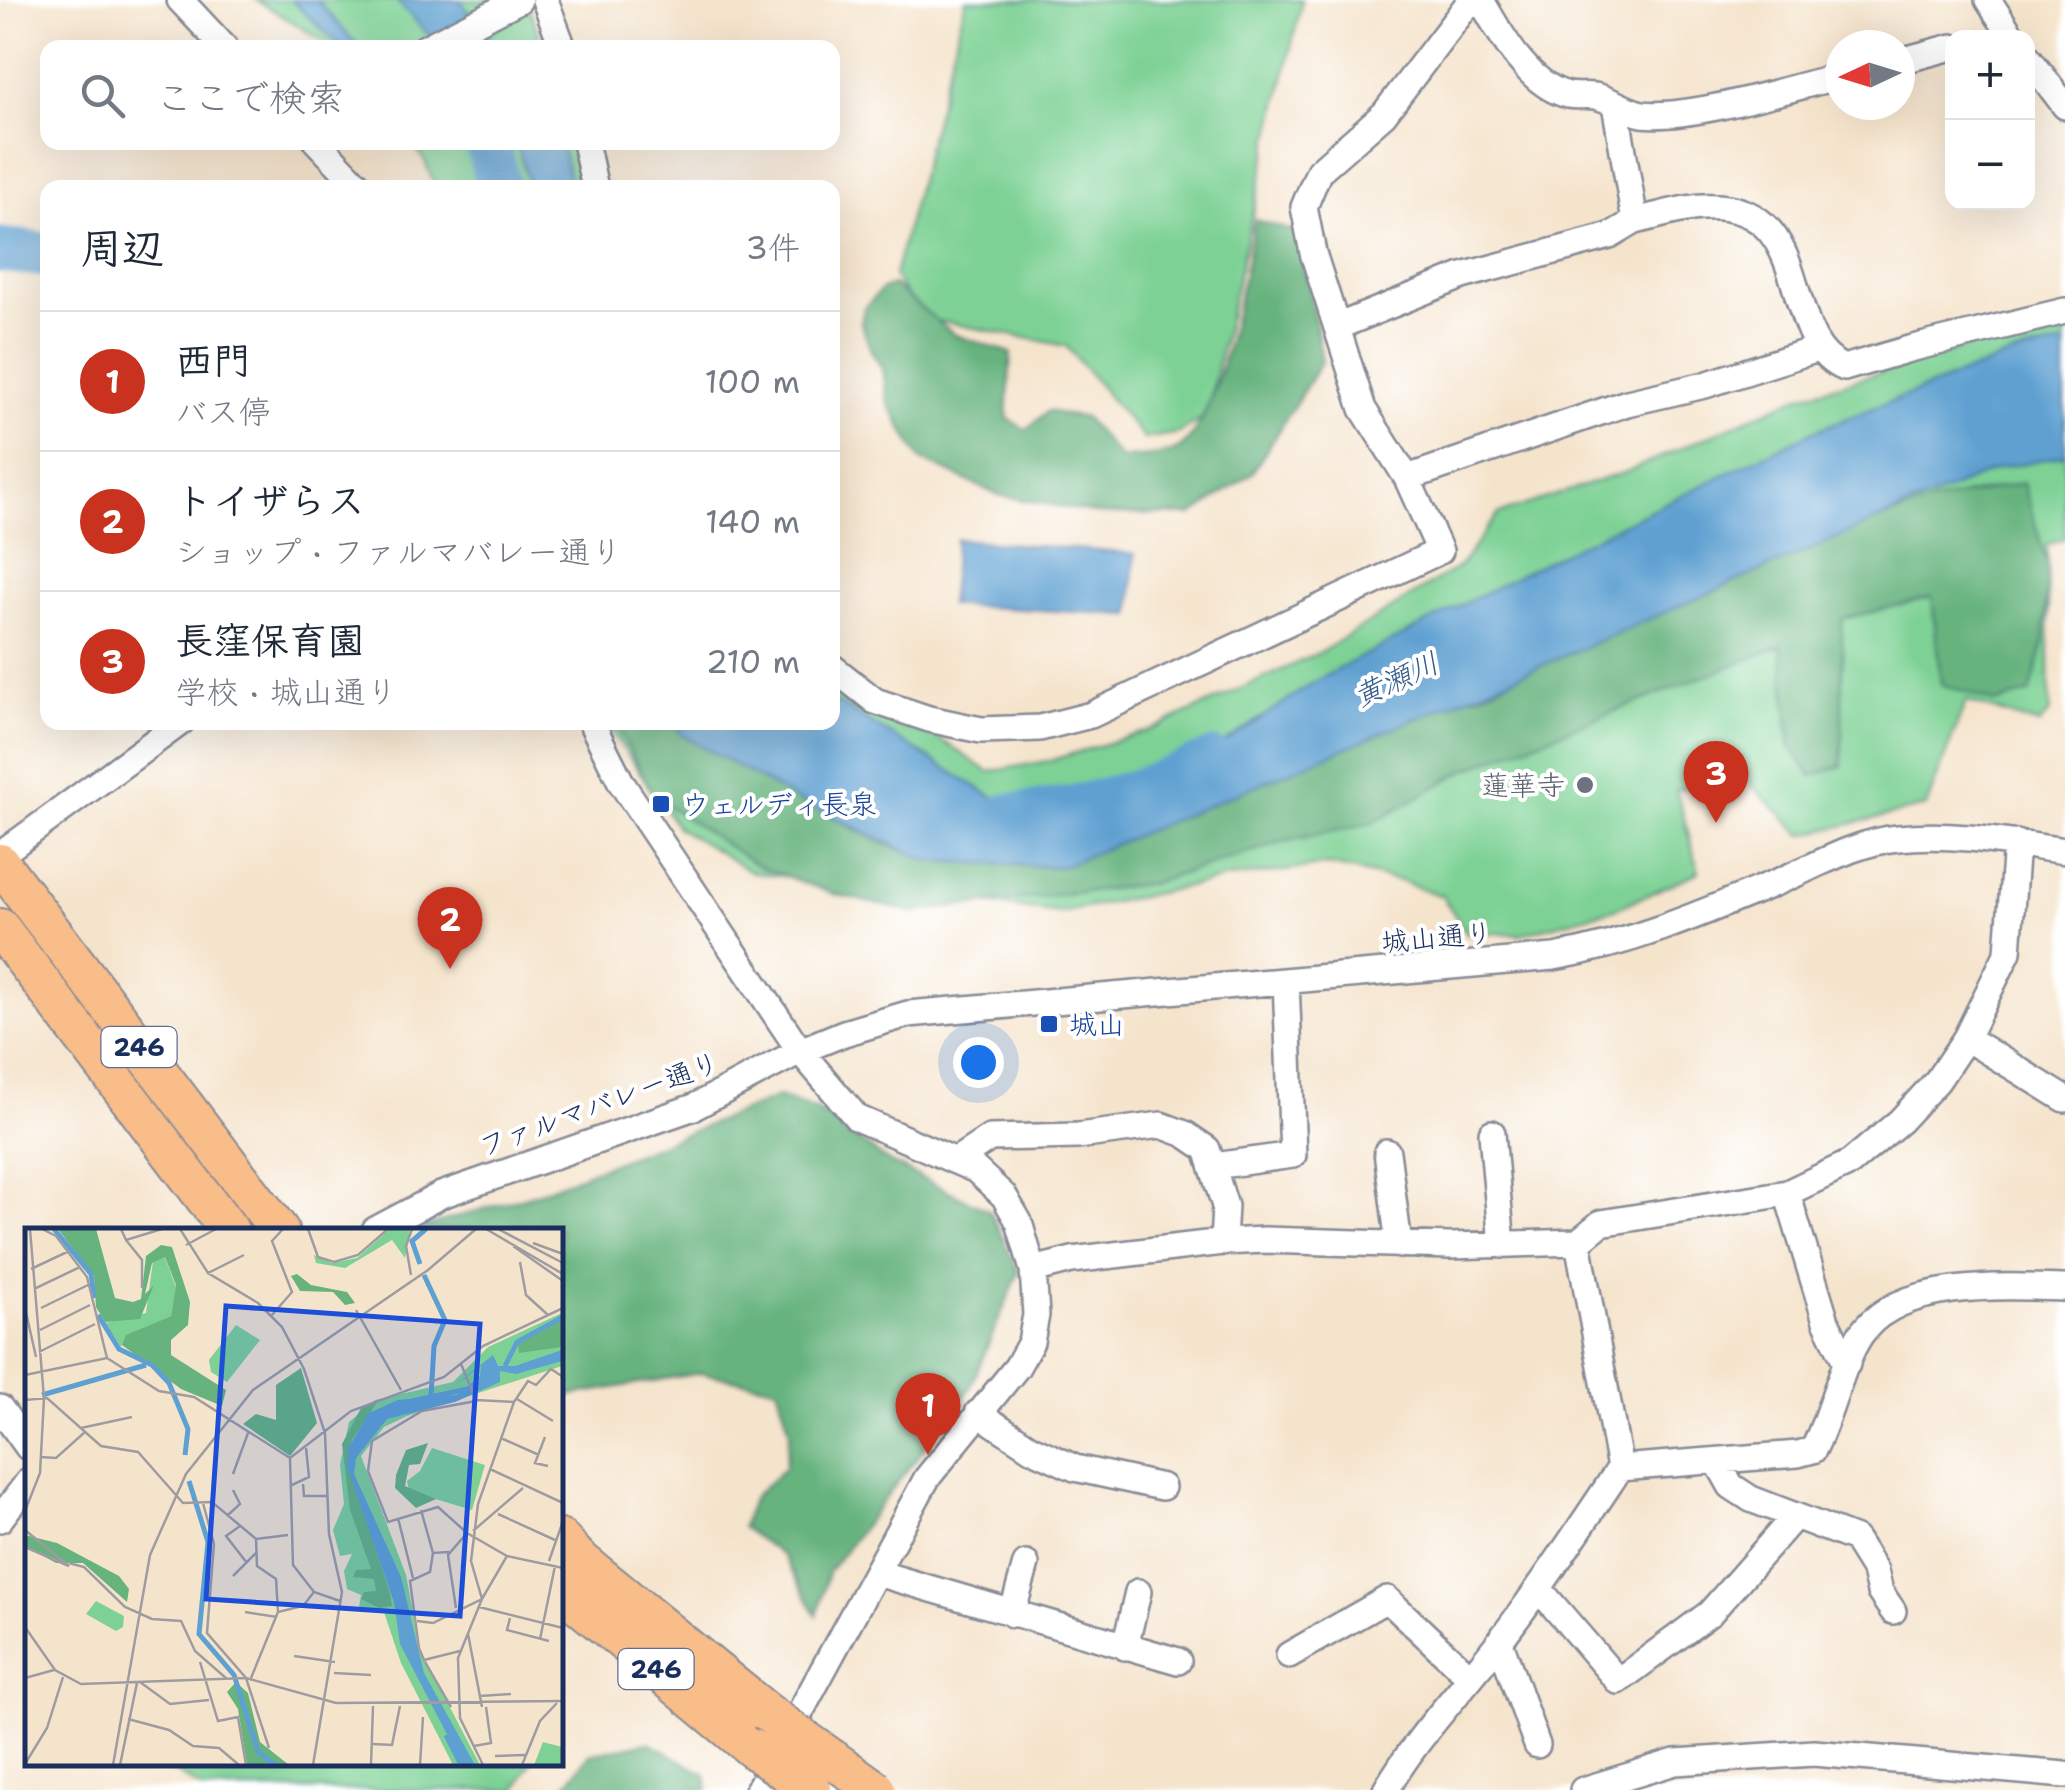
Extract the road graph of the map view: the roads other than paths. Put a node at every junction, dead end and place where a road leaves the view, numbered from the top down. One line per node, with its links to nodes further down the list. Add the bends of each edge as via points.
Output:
1 (180, 0): 8 (street)
2 (544, 0): 10 (street)
3 (1472, 0): 23 (street, via 1384,114 1319,172 1304,207)
4 (1482, 0): 15 (street, via 1508,44 1552,89)
5 (1988, 0): 7 (street)
6 (516, 2): 9 (street)
7 (2001, 30)
8 (218, 40)
9 (440, 40)
10 (560, 40)
11 (1945, 49): 12 (street)
12 (1915, 57)
13 (2035, 66): 16 (street)
14 (1825, 80): 15 (street, via 1690,111 1642,114)
15 (1616, 104): 21 (street)
16 (2065, 106)
17 (325, 150): 19 (street)
18 (586, 150): 20 (street)
19 (354, 180)
20 (593, 180)
21 (1634, 221): 23 (street, via 1610,236 1462,276); 24 (street, via 1705,207 1747,215 1768,228 1784,250)
22 (2065, 311): 24 (street, via 1844,368)
23 (1339, 326): 25 (street, via 1363,409)
24 (1818, 349): 25 (street, via 1627,403)
25 (1407, 478): 26 (street, via 1440,551 1090,715 1040,728 981,730 875,701)
26 (840, 673)
27 (169, 730): 31 (street)
28 (595, 730): 36 (street, via 622,784)
29 (2016, 843): 30 (street, 城山通り); 34 (street, 城山通り, via 1954,836 1858,847 1666,928 1554,958); 35 (street, via 2008,952)
30 (2065, 851)
31 (0, 856)
32 (0, 863): 44 (highway, 246)
33 (0, 928): 43 (highway, 246)
34 (1286, 980): 36 (street, 城山通り, via 908,1014); 41 (street, via 1293,1155)
35 (1966, 1038): 37 (street); 42 (street, via 1900,1121 1850,1163)
36 (800, 1051): 40 (street, via 857,1118); 45 (street, ファルマバレー通り, via 694,1107 471,1184)
37 (2065, 1099)
38 (1492, 1133): 49 (street)
39 (1387, 1152): 48 (street)
40 (954, 1161): 41 (street, via 990,1138 1078,1136 1161,1124 1207,1148); 50 (street, via 976,1170 1004,1196)
41 (1214, 1166): 46 (street, via 1225,1206)
42 (1787, 1194): 47 (street, via 1601,1223); 52 (street, via 1826,1321)
43 (226, 1228)
44 (277, 1228)
45 (378, 1228)
46 (1223, 1242): 48 (street); 50 (street)
47 (1578, 1242): 49 (street); 57 (street)
48 (1398, 1245): 49 (street)
49 (1502, 1245)
50 (1033, 1270): 54 (street, via 1031,1342)
51 (2065, 1288): 52 (street, via 1944,1290 1890,1309 1864,1329)
52 (1847, 1364): 56 (street, via 1813,1450)
53 (0, 1408): 55 (street)
54 (978, 1413): 59 (street, via 1074,1468); 64 (street, via 927,1478)
55 (25, 1443)
56 (1717, 1461): 57 (street); 60 (street, via 1731,1486)
57 (1620, 1468): 65 (street)
58 (25, 1486): 61 (street)
59 (1162, 1488)
60 (1795, 1516): 65 (street, via 1710,1613 1618,1681); 68 (street, via 1855,1539)
61 (0, 1519)
62 (562, 1541): 79 (highway, 246, bridge, via 765,1711)
63 (1026, 1564): 69 (street)
64 (877, 1573): 69 (street); 77 (street)
65 (1539, 1588): 70 (street)
66 (562, 1592): 78 (highway, 246, bridge)
67 (1138, 1592): 71 (street)
68 (1892, 1611)
69 (1012, 1614): 71 (street)
70 (1500, 1642): 74 (street); 75 (street)
71 (1125, 1647): 73 (street)
72 (1289, 1655): 74 (street, via 1387,1599)
73 (1178, 1661)
74 (1470, 1678): 80 (street)
75 (1538, 1745)
76 (2065, 1775): 81 (street, via 1814,1753 1676,1762)
77 (758, 1790)
78 (812, 1790)
79 (876, 1790)
80 (1386, 1790)
81 (1582, 1790)

